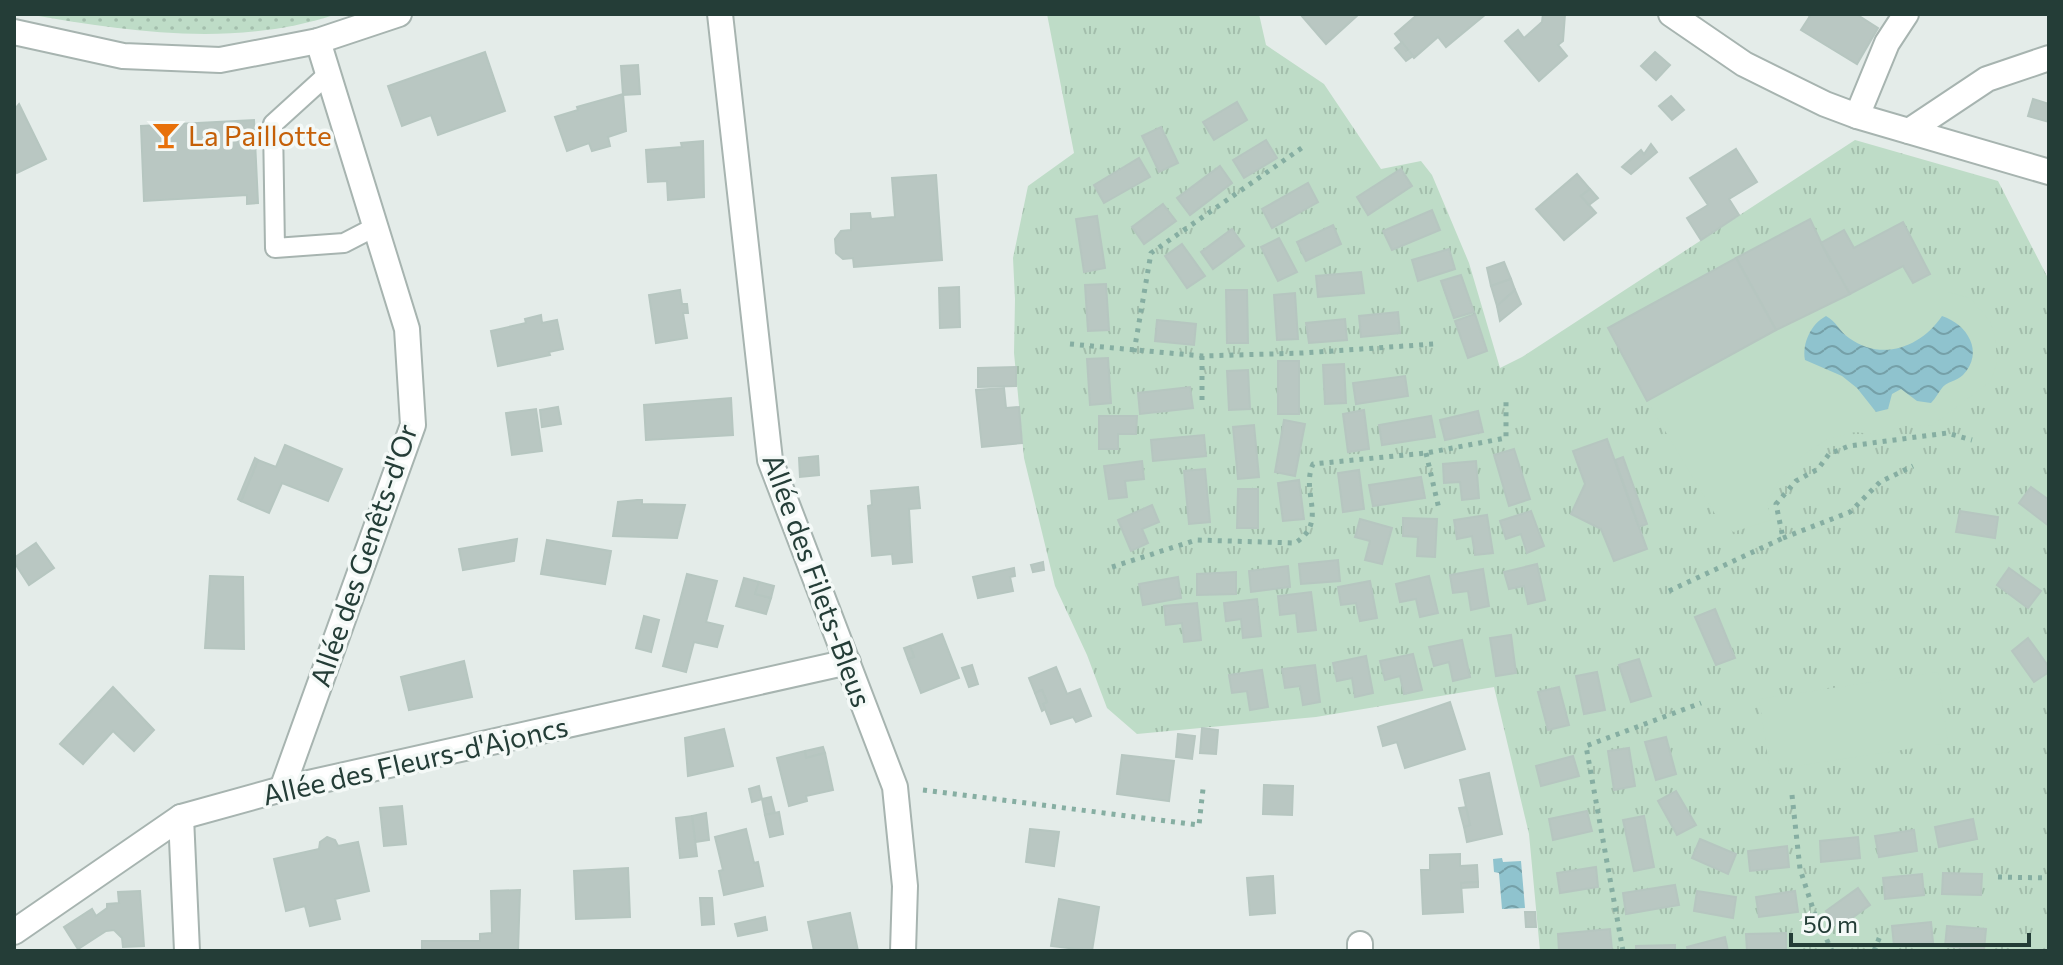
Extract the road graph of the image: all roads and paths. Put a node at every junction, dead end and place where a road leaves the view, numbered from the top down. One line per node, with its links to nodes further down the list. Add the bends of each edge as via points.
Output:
1 (399, 14): 6 (street)
2 (720, 14): 27 (street, Allée des Filets-Bleus, via 770,460)
3 (1671, 14): 9 (street, via 1744,64)
4 (1906, 14): 9 (street, via 1887,43)
5 (14, 32): 6 (street, via 123,56 220,60)
6 (318, 41): 8 (street, Allée des Genêts-d'Or)
7 (2049, 58): 10 (street, via 1987,79)
8 (328, 74): 13 (street, Allée des Genêts-d'Or); 13 (lane, via 273,124 275,248 344,243)
9 (1857, 116): 10 (street)
10 (1909, 131): 12 (street)
11 (1306, 145): 16 (path, via 1151,253)
12 (2049, 172)
13 (375, 227): 30 (street, Allée des Genêts-d'Or, via 407,329 413,425)
14 (1070, 344): 16 (path)
15 (1434, 344): 17 (path)
16 (1134, 352): 17 (path)
17 (1202, 356): 19 (path)
18 (1506, 399): 21 (path, via 1506,438)
19 (1202, 405)
20 (1972, 440): 24 (path, via 1947,433 1849,446 1829,454 1776,504)
21 (1426, 453): 23 (path); 25 (path, via 1313,464 1308,475 1313,522 1295,543 1196,540)
22 (1913, 466): 24 (path, via 1880,482 1850,512)
23 (1439, 509)
24 (1783, 538): 26 (path)
25 (1112, 567)
26 (1669, 591)
27 (848, 662): 29 (street, Allée des Filets-Bleus); 30 (street, Allée des Fleurs-d'Ajoncs)
28 (1701, 703): 40 (path, via 1586,746)
29 (895, 787): 31 (path, via 1199,825); 39 (street, Allée des Filets-Bleus, via 905,886)
30 (282, 789): 33 (street, Allée des Fleurs-d'Ajoncs)
31 (1203, 789)
32 (1792, 795): 41 (path, via 1800,869)
33 (181, 817): 36 (street, Allée des Fleurs-d'Ajoncs); 38 (street)
34 (1998, 877): 35 (path)
35 (2049, 878)
36 (14, 932)
37 (1880, 936): 42 (path)
38 (187, 951)
39 (903, 951)
40 (1623, 951)
41 (1832, 951)
42 (1874, 951)

